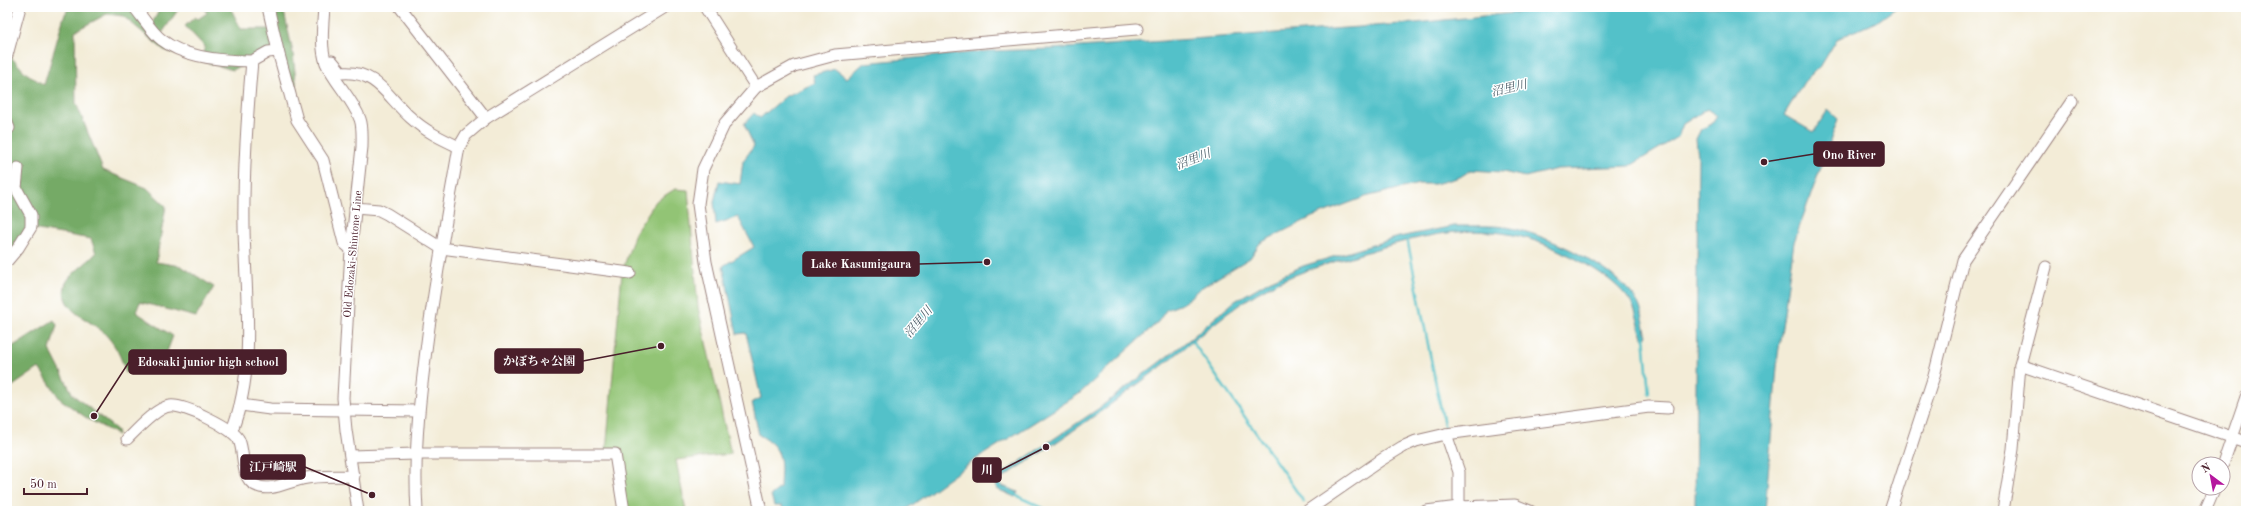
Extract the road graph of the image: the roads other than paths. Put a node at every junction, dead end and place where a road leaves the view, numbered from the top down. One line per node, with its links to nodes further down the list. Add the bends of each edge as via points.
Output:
1 (134, 7): 11 (street, via 162,40 191,54 222,61)
2 (268, 7): 9 (street)
3 (324, 7): 12 (street, Old Edozaki-Shintone Line, via 323,37)
4 (400, 7): 15 (street)
5 (665, 7): 15 (street)
6 (705, 7): 13 (street)
7 (19, 8): 10 (street)
8 (1137, 29): 13 (street, via 835,55 794,66)
9 (278, 51): 11 (street, via 268,52); 20 (street, via 297,120 323,160 344,243)
10 (7, 55)
11 (252, 61): 26 (street, via 244,183 248,342)
12 (326, 62): 16 (street, via 332,61 342,73 351,72 372,78 410,118); 18 (street, Old Edozaki-Shintone Line, via 360,120 362,147)
13 (756, 87): 44 (street, via 725,123 703,169 698,204 706,262)
14 (2072, 101): 48 (street, via 1963,260 1934,376)
15 (486, 118): 16 (street, via 466,135)
16 (459, 147): 19 (street)
17 (18, 168): 21 (street, via 16,188 31,215 31,227)
18 (355, 208): 19 (street, via 379,210 388,214); 20 (street, Old Edozaki-Shintone Line)
19 (441, 248): 23 (street); 29 (street)
20 (351, 250): 28 (street, Old Edozaki-Shintone Line)
21 (7, 261)
22 (2046, 267): 24 (street)
23 (630, 273)
24 (2020, 365): 32 (street); 49 (street, via 2013,449)
25 (2246, 396): 32 (street)
26 (240, 405): 28 (street, via 270,409); 30 (street)
27 (1668, 408): 31 (street, via 1649,407)
28 (344, 410): 29 (street); 36 (street, Old Edozaki-Shintone Line)
29 (418, 411): 35 (street)
30 (232, 430): 33 (street, via 183,407 170,406 161,409); 38 (street, via 239,440 246,476 252,484 270,488 302,478)
31 (1446, 434): 40 (street, via 1459,472); 45 (street, via 1402,447)
32 (2232, 438): 34 (street); 37 (street)
33 (127, 439)
34 (2246, 442)
35 (415, 454): 36 (street); 42 (street); 43 (street, via 615,454)
36 (351, 456): 38 (street, Old Edozaki-Shintone Line)
37 (2226, 456)
38 (354, 476): 41 (street, Old Edozaki-Shintone Line)
39 (2212, 496): 50 (street)
40 (1459, 507): 46 (street); 47 (street, via 1515,505)
41 (358, 511)
42 (417, 511)
43 (624, 511)
44 (761, 511)
45 (1307, 511)
46 (1426, 511)
47 (1530, 511)
48 (1890, 511)
49 (2003, 511)
50 (2205, 511)

